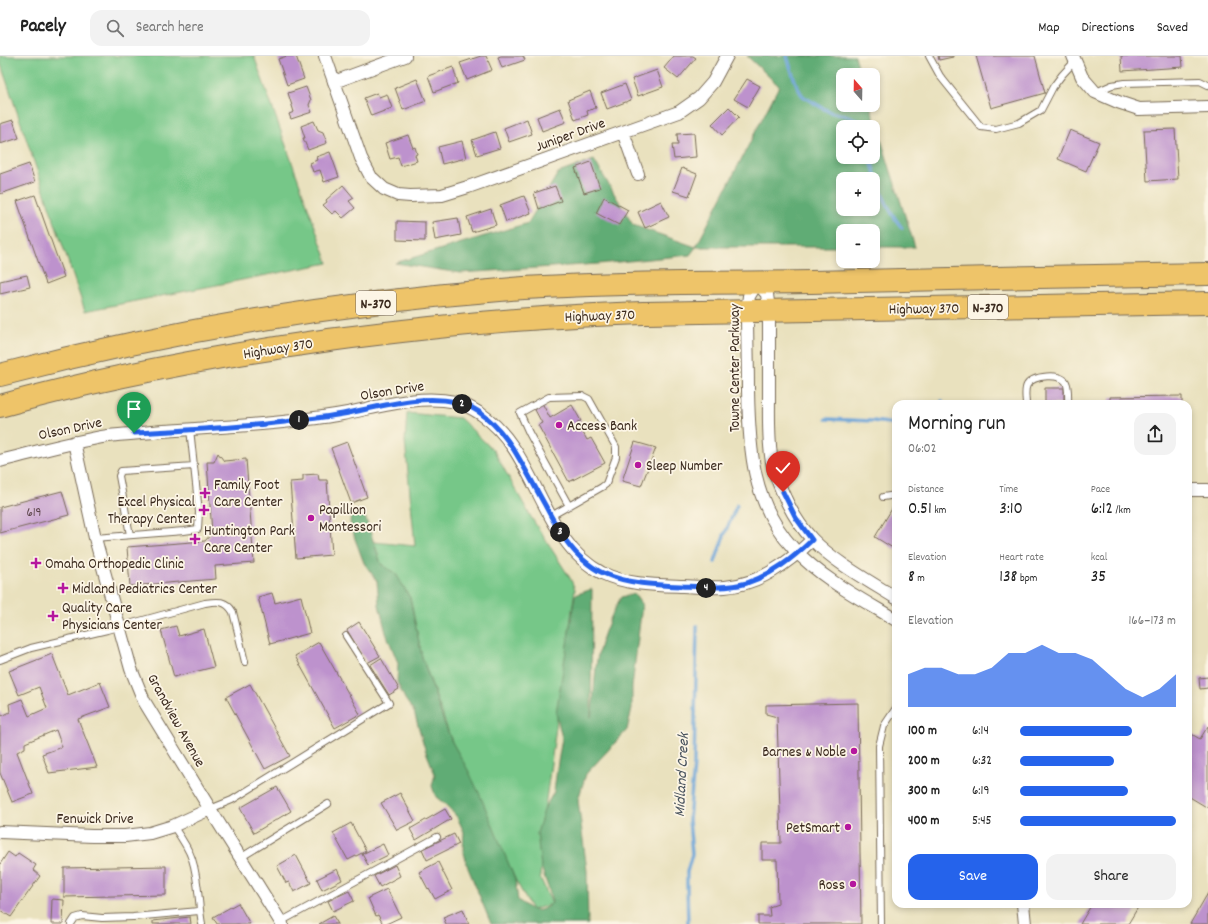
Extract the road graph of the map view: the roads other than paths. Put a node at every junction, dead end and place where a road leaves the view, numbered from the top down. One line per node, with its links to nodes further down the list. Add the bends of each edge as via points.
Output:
1 (324, 56): 6 (street)
2 (405, 56): 6 (street)
3 (727, 56): 10 (street, Juniper Drive, via 713,82 699,98 679,112)
4 (929, 56): 5 (lane, via 940,76 981,127 996,129 1019,123 1041,110 1053,87)
5 (1074, 59): 8 (street, via 1082,77)
6 (334, 82): 10 (street, Juniper Drive, via 361,158 371,177 384,189 398,195 442,195)
7 (1208, 85): 8 (lane, via 1200,81 1124,83)
8 (1095, 92): 9 (street, via 1139,109)
9 (1208, 106)
10 (623, 132): 11 (street)
11 (638, 174)
12 (1208, 274): 13 (highway, Highway 370 / N-370)
13 (757, 282): 15 (street, Towne Center Parkway, via 749,296); 16 (street, via 767,294); 17 (highway, Highway 370 / N-370, via 526,288 395,301 188,333)
14 (1208, 303): 16 (highway, Highway 370 / N-370)
15 (747, 311): 16 (highway, Highway 370 / N-370); 20 (highway, Highway 370 / N-370, via 561,317 368,335 232,355 84,384); 34 (street, Towne Center Parkway, via 749,429 756,478 762,498 777,526)
16 (769, 311): 33 (street, via 768,418 772,462 790,507)
17 (0, 375)
18 (1026, 400): 19 (lane, via 1026,388 1031,381 1039,377 1059,377 1066,382)
19 (1068, 400)
20 (0, 406)
21 (190, 429): 22 (street, Olson Drive, via 108,436); 24 (lane); 30 (street, Olson Drive, via 290,422 416,400 434,399 459,403 487,418 506,437)
22 (74, 442): 23 (street, Olson Drive); 32 (street, Grandview Avenue)
23 (0, 460)
24 (194, 466): 31 (lane, via 199,512 198,529); 31 (lane, via 121,471 119,476)
25 (1192, 490): 26 (street)
26 (1208, 490)
27 (892, 496): 28 (lane)
28 (883, 497)
29 (569, 506): 29 (lane, via 606,484 617,452 589,399 583,396 549,397 520,413); 30 (lane)
30 (551, 516): 34 (street, Olson Drive, via 564,539 590,565 602,573 627,581 707,588 739,585 768,574)
31 (130, 535): 32 (lane)
32 (95, 538): 37 (street, Grandview Avenue)
33 (812, 540): 34 (street, Olson Drive); 35 (street, via 838,561)
34 (798, 553): 36 (street, Towne Center Parkway, via 835,583)
35 (892, 595)
36 (892, 618)
37 (119, 626): 39 (lane, via 31,648); 40 (lane, via 205,603 222,602 229,605 233,612); 43 (street, Grandview Avenue, via 131,669 144,701)
38 (346, 636): 43 (lane, via 389,703 232,800)
39 (0, 660)
40 (245, 662)
41 (892, 714): 53 (lane, via 884,726 879,746)
42 (328, 804): 47 (lane)
43 (210, 809): 44 (street, Fenwick Drive); 47 (street, Grandview Avenue)
44 (173, 826): 45 (street, Fenwick Drive, via 150,833 125,836); 49 (lane, via 192,859 197,881)
45 (0, 833)
46 (437, 837): 50 (lane)
47 (240, 858): 50 (street, Grandview Avenue)
48 (1023, 908): 54 (street)
49 (199, 911): 51 (lane, via 133,917 82,916 75,918); 52 (lane)
50 (281, 923)
51 (71, 924)
52 (202, 924)
53 (881, 924)
54 (1025, 924)

